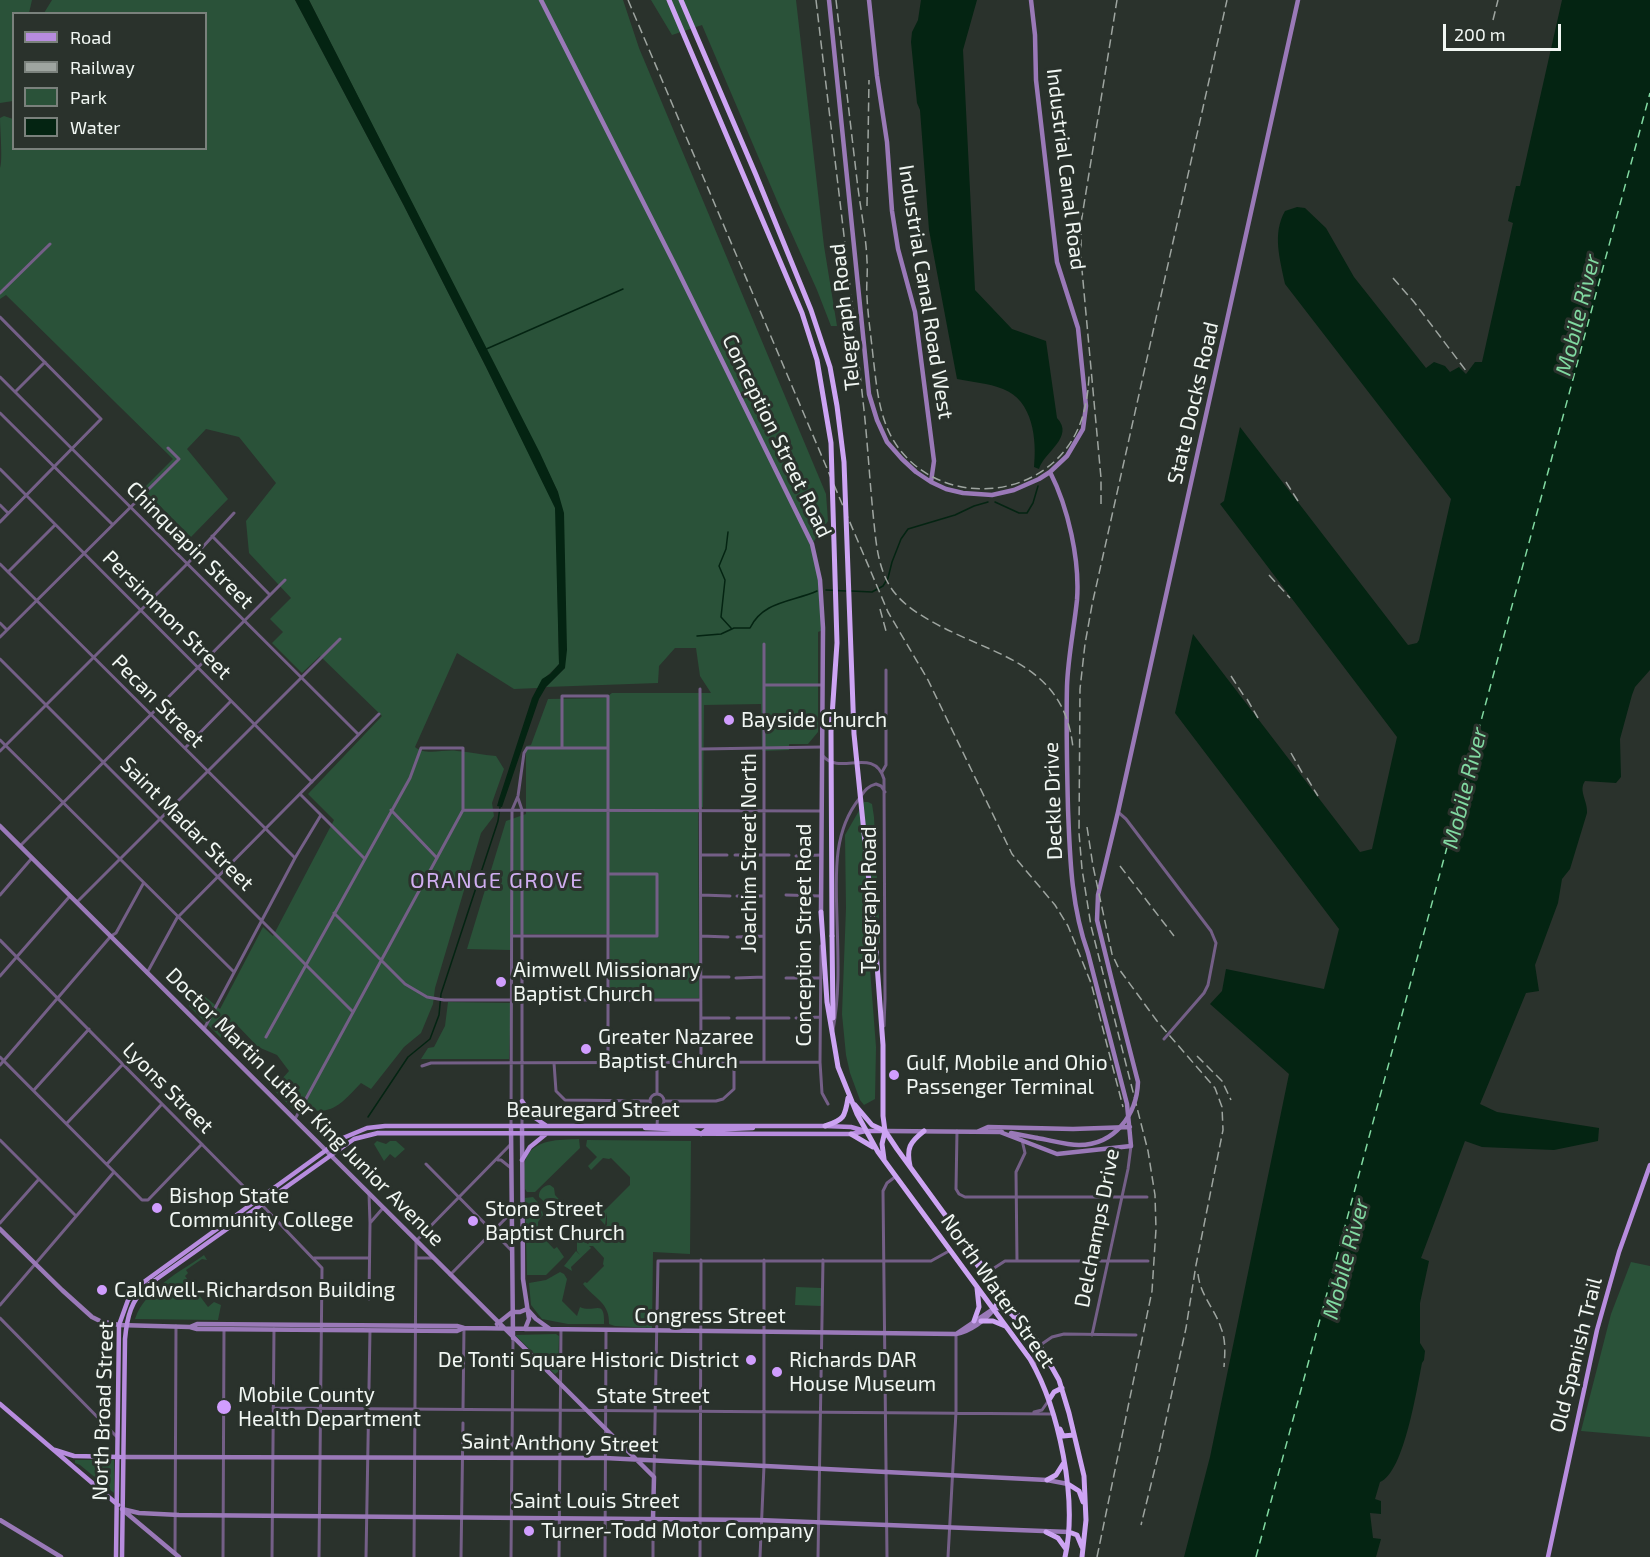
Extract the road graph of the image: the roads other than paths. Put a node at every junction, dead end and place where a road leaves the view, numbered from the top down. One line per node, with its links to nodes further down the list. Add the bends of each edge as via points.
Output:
1 (541, 0): 50 (street, Conception Street Road, via 812,544 820,580)
2 (669, 0): 157 (highway, bridge, via 802,313 825,400 831,443 837,643 831,731)
3 (681, 0): 160 (highway, bridge, via 807,299 830,367 844,462 854,734)
4 (829, 0): 20 (street, Telegraph Road, via 869,394 886,442)
5 (868, 0): 20 (street, Industrial Canal Road West, via 892,211 915,312 934,461)
6 (1031, 0): 19 (street, Industrial Canal Road, via 1057,262 1077,319 1086,402 1083,429 1067,456)
7 (1298, 0): 86 (street, State Docks Road)
8 (50, 244): 9 (street)
9 (0, 293)
10 (0, 317): 11 (street)
11 (45, 362): 13 (street); 16 (street, via 102,419)
12 (0, 377): 13 (street, Chinquapin Street)
13 (15, 392): 16 (street, Chinquapin Street)
14 (0, 413): 17 (street)
15 (168, 448): 23 (street, via 179,459)
16 (73, 449): 17 (street); 23 (street, Chinquapin Street)
17 (55, 467): 21 (street); 27 (street)
18 (0, 469): 21 (street, Persimmon Street)
19 (1050, 472): 20 (street, Telegraph Road, via 1014,490 992,495 963,493); 193 (street, Deckle Drive, via 1062,498 1076,567 1077,598 1067,685 1074,904)
20 (932, 482)
21 (26, 496): 24 (street); 28 (street, Persimmon Street)
22 (0, 505): 24 (street)
23 (130, 506): 27 (street); 31 (street, Chinquapin Street)
24 (8, 513): 26 (street)
25 (234, 513): 29 (street)
26 (0, 522)
27 (112, 524): 30 (street)
28 (55, 525): 30 (street, Persimmon Street); 33 (street)
29 (212, 536): 31 (street); 35 (street)
30 (83, 553): 36 (street); 37 (street, Persimmon Street)
31 (188, 563): 37 (street); 38 (street, Chinquapin Street)
32 (0, 564): 33 (street, Pecan Street)
33 (8, 572): 36 (street, Pecan Street)
34 (285, 580): 35 (street)
35 (270, 595): 38 (street)
36 (36, 600): 40 (street); 45 (street, Pecan Street)
37 (141, 610): 45 (street); 46 (street, Persimmon Street)
38 (245, 620): 46 (street); 48 (street, Chinquapin Street)
39 (0, 623): 40 (street)
40 (7, 630): 41 (street)
41 (0, 637)
42 (340, 639): 48 (street)
43 (764, 644): 49 (street, Joachim Street North)
44 (0, 658): 53 (street, Saint Madar Street)
45 (93, 658): 53 (street); 55 (street, Pecan Street)
46 (198, 667): 52 (street, Persimmon Street); 55 (street)
47 (886, 670): 71 (street, Telegraph Road, via 886,765)
48 (302, 677): 56 (street); 57 (street, Chinquapin Street)
49 (764, 685): 50 (street); 64 (street, Joachim Street North)
50 (822, 685): 60 (street, Conception Street Road)
51 (700, 689): 65 (street)
52 (231, 701): 56 (street, Persimmon Street); 61 (street)
53 (47, 705): 59 (street); 68 (street, Saint Madar Street)
54 (379, 714): 57 (street)
55 (150, 715): 61 (street, Pecan Street); 68 (street)
56 (255, 724): 70 (street); 72 (street, Persimmon Street)
57 (358, 734): 72 (street)
58 (0, 741): 59 (street)
59 (5, 746): 66 (street); 77 (street)
60 (822, 747): 64 (street); 67 (street, Conception Street Road)
61 (185, 748): 70 (street, Pecan Street)
62 (562, 748): 63 (street); 63 (street, via 562,696 608,696); 76 (street, via 526,748)
63 (608, 748): 82 (street)
64 (764, 748): 65 (street); 84 (street, Joachim Street North)
65 (701, 749): 83 (street)
66 (0, 751)
67 (822, 754): 69 (street); 73 (street, Conception Street Road)
68 (104, 762): 77 (street); 88 (street, Saint Madar Street)
69 (837, 763): 71 (street, via 870,763); 73 (street, via 828,769)
70 (208, 772): 88 (street); 90 (street, Pecan Street)
71 (882, 772): 74 (street, Telegraph Road)
72 (312, 782): 75 (street)
73 (822, 782): 85 (street, Conception Street Road)
74 (886, 793): 157 (street, via 878,785 870,785 847,816 840,836 836,867 837,1007); 160 (street, Telegraph Road)
75 (300, 794): 87 (street); 90 (street)
76 (518, 796): 80 (street); 81 (street)
77 (63, 803): 91 (street); 103 (street)
78 (391, 810): 79 (street, via 410,778 420,748 463,748); 101 (street); 102 (street)
79 (463, 810): 80 (street); 102 (street)
80 (512, 810): 81 (street); 121 (street)
81 (522, 810): 82 (street); 122 (street)
82 (608, 810): 83 (street); 104 (street)
83 (701, 810): 84 (street); 92 (street)
84 (764, 811): 85 (street); 95 (street, Joachim Street North)
85 (822, 811): 97 (street, Conception Street Road)
86 (1118, 812): 141 (street, State Docks Road, via 1098,895 1097,920); 159 (street, via 1211,931 1216,944 1204,993)
87 (321, 815): 100 (street); 101 (street)
88 (160, 819): 103 (street); 105 (street, Saint Madar Street)
89 (1, 829): 91 (street, Doctor Martin Luther King Junior Avenue)
90 (266, 829): 100 (street, Pecan Street); 105 (street)
91 (20, 846): 99 (street, Doctor Martin Luther King Junior Avenue)
92 (701, 855): 93 (street); 109 (street)
93 (728, 855)
94 (735, 855): 95 (street)
95 (764, 855): 96 (street); 112 (street, Joachim Street North)
96 (789, 855)
97 (821, 855): 98 (street); 114 (street, Conception Street Road)
98 (796, 856)
99 (32, 858): 107 (street); 108 (street, Doctor Martin Luther King Junior Avenue)
100 (295, 858): 119 (street)
101 (364, 858): 117 (street)
102 (437, 858): 130 (street)
103 (119, 860): 106 (street); 115 (street)
104 (609, 874): 125 (street); 125 (street, via 657,874 657,936)
105 (218, 876): 118 (street); 119 (street, Saint Madar Street)
106 (143, 884): 118 (street); 120 (street)
107 (0, 895)
108 (70, 895): 115 (street, Doctor Martin Luther King Junior Avenue); 129 (street)
109 (701, 895): 110 (street); 123 (street)
110 (730, 896)
111 (736, 896): 112 (street)
112 (763, 896): 124 (street, Joachim Street North)
113 (786, 896): 114 (street)
114 (821, 896): 116 (street, Conception Street Road)
115 (77, 902): 120 (street, Doctor Martin Luther King Junior Avenue)
116 (821, 912): 140 (street, Conception Street Road); 157 (highway)
117 (334, 913): 130 (street); 131 (street)
118 (177, 918): 132 (street); 133 (street)
119 (262, 920): 131 (street, Saint Madar Street); 132 (street)
120 (111, 936): 133 (street, Doctor Martin Luther King Junior Avenue); 142 (street)
121 (513, 936): 122 (street); 143 (street)
122 (522, 936): 125 (street); 144 (street)
123 (701, 936): 126 (street); 135 (street)
124 (764, 936): 127 (street); 137 (street, Joachim Street North)
125 (608, 937): 145 (street)
126 (728, 937)
127 (737, 937)
128 (0, 940): 129 (street, Lyons Street)
129 (16, 956): 134 (street); 142 (street, Lyons Street)
130 (381, 961): 143 (street, via 411,989 427,997); 147 (street)
131 (306, 964): 147 (street, Saint Madar Street); 158 (street)
132 (234, 972): 156 (street)
133 (147, 973): 156 (street, Doctor Martin Luther King Junior Avenue)
134 (0, 976)
135 (701, 977): 136 (street); 146 (street)
136 (729, 977)
137 (764, 977): 138 (street); 152 (street, Joachim Street North)
138 (736, 978)
139 (786, 978): 140 (street)
140 (820, 978): 148 (street, Conception Street Road)
141 (1112, 981): 199 (street, Beauregard Street, bridge, via 1138,1082 1130,1116 1110,1136 1087,1144)
142 (58, 998): 155 (street, Lyons Street); 162 (street)
143 (513, 1000): 144 (street); 170 (street)
144 (522, 1000): 145 (street); 171 (street)
145 (608, 1000): 146 (street); 164 (street)
146 (701, 1000): 149 (street)
147 (353, 1012): 184 (street)
148 (820, 1017): 154 (street); 169 (street, Conception Street Road)
149 (701, 1018): 150 (street); 166 (street)
150 (729, 1018)
151 (737, 1018): 152 (street)
152 (764, 1018): 153 (street); 168 (street, Joachim Street North)
153 (789, 1018)
154 (796, 1018)
155 (89, 1029): 172 (street, Lyons Street); 175 (street)
156 (204, 1029): 184 (street, Doctor Martin Luther King Junior Avenue)
157 (833, 1032): 177 (highway, via 838,1067)
158 (266, 1037)
159 (1164, 1039)
160 (883, 1045): 195 (highway, Telegraph Road)
161 (0, 1057): 162 (street)
162 (4, 1061): 173 (street); 175 (street)
163 (554, 1062): 164 (street); 171 (street); 179 (street, via 556,1091 565,1100)
164 (608, 1062): 165 (street)
165 (657, 1062): 166 (street); 176 (street)
166 (701, 1062): 167 (street)
167 (734, 1062): 168 (street); 180 (street, via 734,1089 723,1099)
168 (764, 1062): 169 (street)
169 (820, 1062): 182 (street, Conception Street Road, via 822,1093)
170 (512, 1063): 171 (street); 174 (street); 192 (street)
171 (522, 1063): 178 (street)
172 (123, 1064): 181 (street, Lyons Street); 185 (street)
173 (0, 1065)
174 (422, 1066)
175 (34, 1090): 185 (street)
176 (657, 1094): 179 (street); 180 (street)
177 (849, 1096): 191 (highway, via 844,1117); 194 (highway, North Water Street); 195 (highway, via 865,1119)
178 (522, 1101): 186 (street); 187 (main road, via 532,1116)
179 (650, 1101): 183 (street)
180 (664, 1101): 183 (street)
181 (162, 1104): 207 (street, Lyons Street); 215 (street)
182 (828, 1104)
183 (657, 1108): 189 (street)
184 (295, 1119): 210 (street, Doctor Martin Luther King Junior Avenue)
185 (67, 1124): 215 (street)
186 (522, 1126): 187 (main road, Beauregard Street); 192 (main road, Beauregard Street); 201 (street)
187 (547, 1126): 188 (main road, Beauregard Street)
188 (633, 1126): 189 (main road, Beauregard Street); 203 (main road, via 693,1130)
189 (657, 1126): 190 (main road, Beauregard Street)
190 (762, 1126): 191 (main road, Beauregard Street); 203 (main road, via 706,1130)
191 (825, 1126): 194 (main road, Beauregard Street, via 851,1126)
192 (512, 1127): 200 (street); 210 (main road, Beauregard Street, via 367,1128 353,1132)
193 (1130, 1127): 198 (street, via 988,1126); 209 (street, Delchamps Drive)
194 (866, 1131): 195 (main road, Beauregard Street); 204 (main road, Beauregard Street); 211 (highway, North Water Street)
195 (885, 1131): 196 (street, Beauregard Street); 214 (highway, Telegraph Road); 218 (highway, North Water Street)
196 (924, 1131): 197 (street, Beauregard Street); 218 (highway, via 908,1148)
197 (957, 1131): 198 (street, Beauregard Street); 226 (street, via 959,1194)
198 (979, 1131): 199 (street, Beauregard Street)
199 (1000, 1132): 206 (street)
200 (511, 1133): 201 (main road, Beauregard Street); 208 (street); 210 (main road, Beauregard Street, via 378,1132)
201 (522, 1134): 202 (main road, Beauregard Street); 213 (street)
202 (546, 1134): 203 (main road, Beauregard Street); 213 (main road)
203 (701, 1134): 204 (main road, Beauregard Street)
204 (851, 1134): 211 (highway)
205 (0, 1140): 222 (street)
206 (1022, 1140): 209 (street, via 1057,1154); 226 (street, via 1025,1150 1017,1170)
207 (202, 1144): 220 (street, via 148,1200 142,1200); 228 (street, Lyons Street)
208 (511, 1144): 212 (street); 219 (street)
209 (1131, 1146): 227 (street, Delchamps Drive)
210 (328, 1152): 223 (street, Doctor Martin Luther King Junior Avenue); 228 (main road, North Broad Street)
211 (878, 1152): 214 (highway, North Water Street)
212 (498, 1160): 219 (street); 224 (street)
213 (522, 1160): 257 (street)
214 (885, 1160): 221 (highway, North Water Street)
215 (107, 1164): 220 (street)
216 (426, 1164): 224 (street)
217 (1650, 1165): 385 (main road, Old Spanish Trail, via 1597,1330)
218 (910, 1167): 237 (highway, North Water Street)
219 (512, 1169): 230 (street)
220 (114, 1172): 231 (street)
221 (896, 1176): 238 (highway, North Water Street); 247 (street, via 886,1183 884,1191)
222 (39, 1179): 231 (street); 233 (street)
223 (369, 1193): 229 (street, Doctor Martin Luther King Junior Avenue); 232 (street)
224 (460, 1197): 235 (street); 236 (street)
225 (1147, 1197): 227 (street)
226 (1017, 1198): 227 (street); 248 (street)
227 (1121, 1198): 249 (street, Delchamps Drive)
228 (259, 1202): 240 (street, Lyons Street); 264 (main road, North Broad Street, via 141,1291); 265 (main road, North Broad Street, via 141,1284 128,1300)
229 (383, 1208): 232 (street); 236 (street, Doctor Martin Luther King Junior Avenue)
230 (512, 1212): 235 (street); 239 (street)
231 (76, 1216): 251 (street)
232 (370, 1222): 241 (street)
233 (0, 1223)
234 (0, 1229): 251 (street, Congress Street)
235 (492, 1231): 239 (street); 253 (street)
236 (416, 1241): 242 (street); 243 (street, Doctor Martin Luther King Junior Avenue)
237 (967, 1245): 252 (highway, North Water Street); 258 (highway, via 996,1293 998,1302)
238 (950, 1250): 247 (street, via 931,1261); 254 (highway, North Water Street)
239 (512, 1251): 259 (street)
240 (313, 1258): 241 (street); 269 (street, via 321,1268)
241 (369, 1258): 255 (street)
242 (416, 1258): 243 (street); 271 (street)
243 (434, 1258): 253 (street, Doctor Martin Luther King Junior Avenue)
244 (701, 1260): 245 (street); 281 (street, via 658,1261); 282 (street)
245 (764, 1260): 246 (street); 283 (street)
246 (823, 1260): 247 (street); 284 (street)
247 (884, 1261): 285 (street)
248 (1017, 1261): 249 (street); 252 (street, via 1005,1261)
249 (1107, 1261): 250 (street); 287 (street, Delchamps Drive)
250 (1148, 1262)
251 (35, 1264): 256 (street); 265 (street, Congress Street, via 92,1317)
252 (987, 1273): 290 (highway, North Water Street)
253 (450, 1275): 263 (street, Doctor Martin Luther King Junior Avenue)
254 (977, 1286): 258 (highway, North Water Street); 261 (highway, via 980,1307)
255 (369, 1299)
256 (0, 1305)
257 (527, 1309): 259 (street); 277 (street); 278 (street)
258 (994, 1309): 261 (street); 262 (street, Congress Street); 273 (highway, North Water Street); 290 (highway, via 1009,1310)
259 (512, 1312): 263 (street); 276 (street)
260 (0, 1318): 317 (street)
261 (974, 1321): 286 (street)
262 (981, 1321): 273 (highway, via 993,1321); 286 (street, Congress Street)
263 (499, 1323): 274 (street); 275 (street, Doctor Martin Luther King Junior Avenue)
264 (126, 1325): 265 (street, Congress Street); 266 (street, Congress Street); 319 (main road, North Broad Street)
265 (119, 1326): 317 (main road, North Broad Street)
266 (176, 1326): 267 (street, Congress Street); 320 (street)
267 (224, 1327): 268 (street, Congress Street); 321 (street)
268 (274, 1327): 269 (street, Congress Street); 297 (street)
269 (322, 1328): 270 (street, Congress Street); 298 (street)
270 (370, 1328): 271 (street, Congress Street); 299 (street)
271 (415, 1328): 272 (street, Congress Street); 300 (street)
272 (464, 1328): 274 (street, Congress Street); 301 (street)
273 (1007, 1328): 292 (highway, North Water Street)
274 (492, 1329): 275 (street, Congress Street)
275 (504, 1329): 276 (street, Congress Street); 289 (street, Doctor Martin Luther King Junior Avenue)
276 (512, 1329): 277 (street, Congress Street); 289 (street)
277 (525, 1329): 278 (street, Congress Street)
278 (550, 1329): 279 (street, Congress Street)
279 (561, 1329): 280 (street, Congress Street); 293 (street)
280 (606, 1331): 281 (street, Congress Street); 305 (street)
281 (656, 1332): 282 (street, Congress Street); 306 (street)
282 (701, 1332): 283 (street, Congress Street); 307 (street)
283 (764, 1333): 284 (street, Congress Street); 308 (street)
284 (822, 1333): 285 (street, Congress Street); 309 (street)
285 (884, 1334): 286 (street, Congress Street); 310 (street)
286 (956, 1334): 311 (street)
287 (1092, 1335): 288 (street); 291 (street, via 1058,1335)
288 (1136, 1335)
289 (513, 1338): 293 (street, Doctor Martin Luther King Junior Avenue); 302 (street)
290 (1035, 1338): 291 (highway, North Water Street)
291 (1040, 1345): 292 (street, via 1034,1353); 294 (highway, North Water Street)
292 (1036, 1370): 295 (highway, North Water Street)
293 (560, 1384): 303 (street); 304 (street, Doctor Martin Luther King Junior Avenue)
294 (1062, 1388): 295 (highway); 316 (highway, North Water Street)
295 (1049, 1400): 312 (street, via 1042,1410); 313 (highway, North Water Street)
296 (0, 1404): 318 (main road)
297 (273, 1408): 298 (street, State Street); 322 (street)
298 (320, 1408): 299 (street, State Street); 323 (street)
299 (368, 1408): 300 (street, State Street); 324 (street)
300 (415, 1409): 301 (street, State Street); 325 (street)
301 (463, 1410): 302 (street, State Street)
302 (512, 1410): 303 (street, State Street); 327 (street)
303 (560, 1410): 304 (street, State Street); 328 (street)
304 (586, 1410): 305 (street, State Street); 315 (street, Doctor Martin Luther King Junior Avenue)
305 (606, 1410): 306 (street, State Street); 315 (street)
306 (655, 1411): 307 (street, State Street); 331 (street)
307 (701, 1411): 308 (street, State Street); 332 (street)
308 (764, 1411): 309 (street, State Street); 334 (street)
309 (821, 1412): 310 (street, State Street); 335 (street)
310 (885, 1412): 311 (street, State Street); 336 (street)
311 (956, 1412): 312 (street, State Street); 337 (street)
312 (1033, 1413): 313 (street, State Street)
313 (1053, 1414): 316 (highway, via 1061,1435); 333 (highway, North Water Street)
314 (463, 1423): 326 (street)
315 (605, 1429): 329 (street); 330 (street, Doctor Martin Luther King Junior Avenue)
316 (1074, 1435): 343 (highway, North Water Street, via 1084,1476)
317 (117, 1437): 319 (main road, North Broad Street)
318 (51, 1449): 319 (main road, Saint Anthony Street, via 74,1456); 341 (main road)
319 (120, 1457): 320 (street, Saint Anthony Street); 341 (main road, North Broad Street); 342 (main road, North Broad Street)
320 (175, 1457): 321 (street, Saint Anthony Street); 344 (street)
321 (223, 1457): 322 (street, Saint Anthony Street); 345 (street)
322 (273, 1457): 323 (street, Saint Anthony Street); 346 (street)
323 (320, 1457): 324 (street, Saint Anthony Street); 347 (street)
324 (367, 1457): 325 (street, Saint Anthony Street); 348 (street)
325 (414, 1458): 326 (street, Saint Anthony Street); 349 (street)
326 (462, 1458): 327 (street, Saint Anthony Street); 350 (street)
327 (512, 1458): 328 (street, Saint Anthony Street); 351 (street)
328 (559, 1458): 329 (street, Saint Anthony Street); 352 (street)
329 (605, 1458): 330 (street, Saint Anthony Street); 353 (street)
330 (636, 1459): 331 (street, Saint Anthony Street); 338 (street, Doctor Martin Luther King Junior Avenue)
331 (654, 1460): 332 (street, Saint Anthony Street); 338 (street)
332 (700, 1462): 334 (street, Saint Anthony Street); 355 (street)
333 (1064, 1462): 339 (highway, via 1056,1475); 340 (highway, North Water Street)
334 (764, 1466): 335 (street, Saint Anthony Street); 357 (street)
335 (820, 1469): 336 (street, Saint Anthony Street); 359 (street)
336 (886, 1472): 337 (street, Saint Anthony Street); 360 (street)
337 (952, 1475): 339 (street, Saint Anthony Street); 361 (street)
338 (654, 1478): 354 (street)
339 (1047, 1480): 340 (street, Saint Anthony Street)
340 (1068, 1484): 343 (highway, via 1079,1491); 363 (highway, North Water Street)
341 (116, 1504): 342 (main road); 368 (main road, North Broad Street)
342 (122, 1509): 344 (street, Saint Louis Street); 366 (street); 369 (main road, North Broad Street)
343 (1086, 1512): 358 (highway, North Water Street)
344 (176, 1514): 345 (street, Saint Louis Street); 366 (street)
345 (223, 1515): 346 (street, Saint Louis Street); 370 (street)
346 (272, 1515): 347 (street, Saint Louis Street); 371 (street)
347 (319, 1516): 348 (street, Saint Louis Street); 372 (street)
348 (366, 1516): 349 (street, Saint Louis Street); 373 (street)
349 (414, 1516): 350 (street, Saint Louis Street); 374 (street)
350 (461, 1517): 351 (street, Saint Louis Street); 375 (street)
351 (511, 1517): 352 (street, Saint Louis Street); 376 (street)
352 (559, 1518): 353 (street, Saint Louis Street); 377 (street)
353 (605, 1518): 354 (street, Saint Louis Street); 378 (street)
354 (653, 1518): 355 (street, Saint Louis Street); 379 (street)
355 (700, 1519): 357 (street, Saint Louis Street); 380 (street)
356 (0, 1520): 367 (street)
357 (761, 1520): 359 (street, Saint Louis Street); 381 (street)
358 (1086, 1520): 363 (highway, via 1081,1529); 365 (highway, North Water Street)
359 (819, 1522): 360 (street, Saint Louis Street); 382 (street)
360 (887, 1525): 361 (street, Saint Louis Street); 383 (street)
361 (949, 1528): 362 (street, Saint Louis Street); 384 (street)
362 (1046, 1532): 363 (street, Saint Louis Street); 364 (highway, via 1058,1538)
363 (1069, 1532): 364 (highway, North Water Street); 365 (highway, via 1080,1538)
364 (1066, 1554)
365 (1082, 1554)
366 (177, 1555)
367 (61, 1557)
368 (116, 1557)
369 (122, 1557)
370 (223, 1557)
371 (272, 1557)
372 (319, 1557)
373 (366, 1557)
374 (414, 1557)
375 (461, 1557)
376 (511, 1557)
377 (559, 1557)
378 (604, 1557)
379 (653, 1557)
380 (699, 1557)
381 (760, 1557)
382 (818, 1557)
383 (887, 1557)
384 (948, 1557)
385 (1548, 1557)

